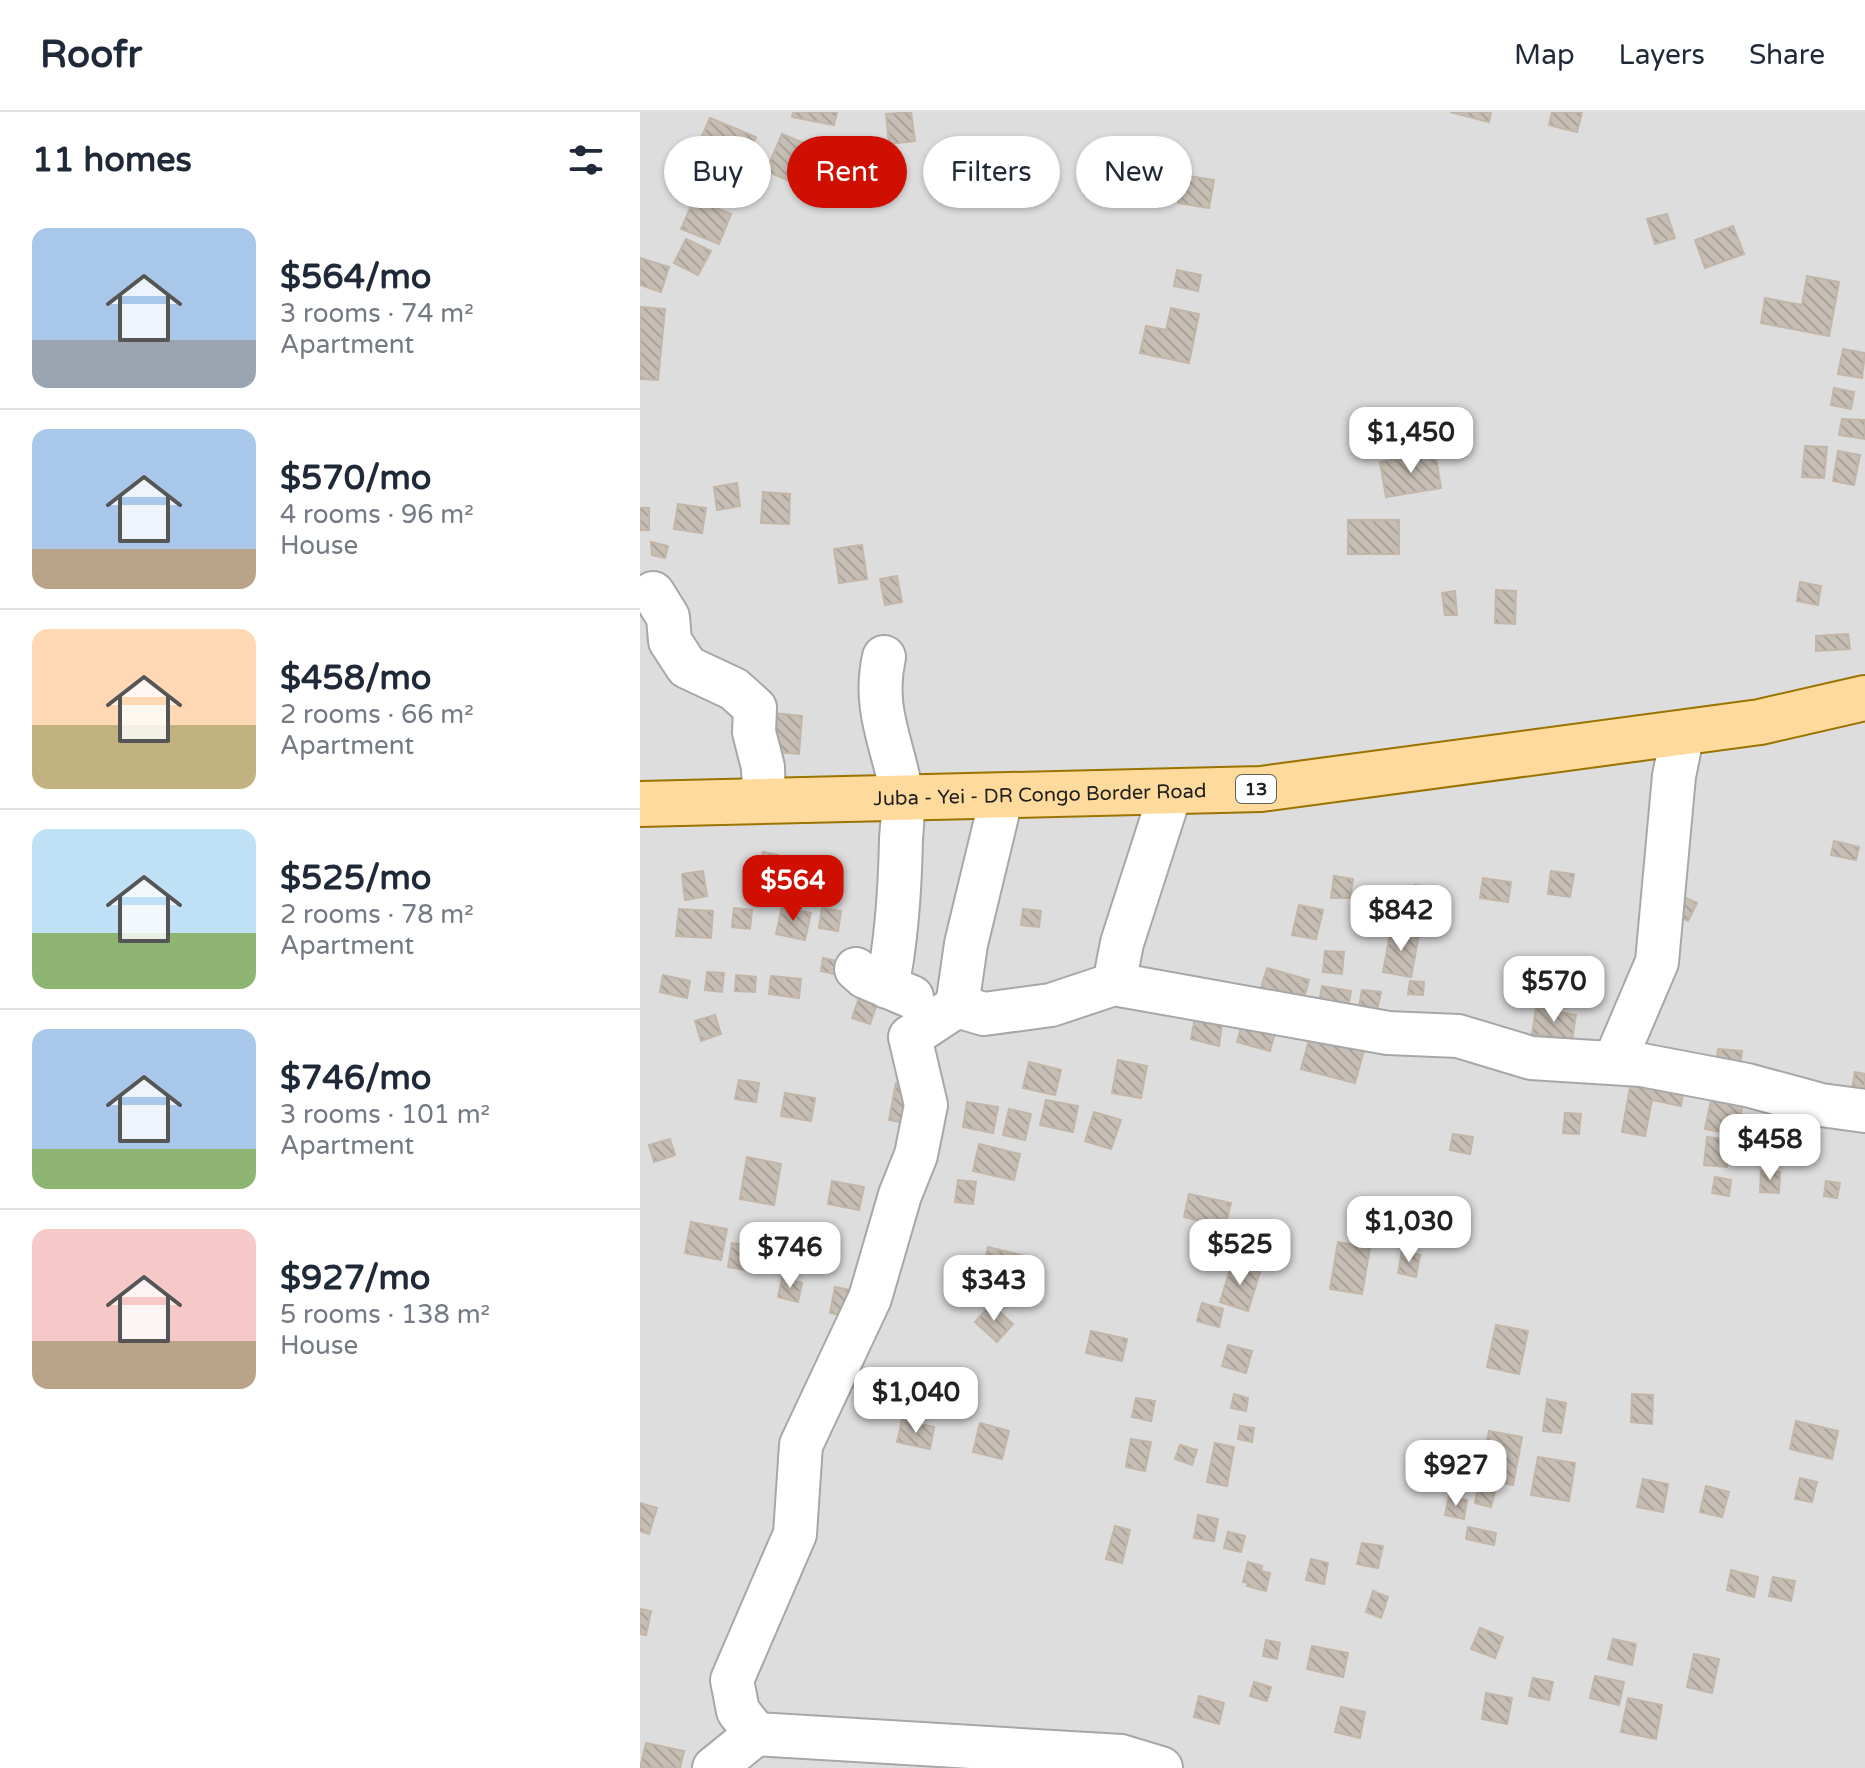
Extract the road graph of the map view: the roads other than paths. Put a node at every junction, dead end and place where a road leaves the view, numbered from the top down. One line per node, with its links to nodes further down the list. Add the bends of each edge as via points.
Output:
1 (653, 593): 8 (street, via 668,617 670,641 687,667 734,689 755,708)
2 (884, 657): 7 (street, via 879,680 884,726)
3 (1865, 698): 4 (main road, Juba - Yei - DR Congo Border Road / 13, via 1760,722)
4 (1683, 732): 5 (main road, Juba - Yei - DR Congo Border Road / 13, via 1261,789); 12 (street, via 1674,776 1657,962)
5 (1171, 791): 6 (main road, Juba - Yei - DR Congo Border Road / 13); 10 (street)
6 (1002, 795): 7 (main road, Juba - Yei - DR Congo Border Road / 13); 11 (street)
7 (902, 798): 8 (main road, Juba - Yei - DR Congo Border Road / 13); 11 (street, via 899,898 872,978)
8 (764, 801): 9 (main road, Juba - Yei - DR Congo Border Road / 13)
9 (640, 804)
10 (1114, 984): 11 (street, via 1051,1005 984,1014); 12 (street, via 1388,1033 1458,1036 1531,1058)
11 (954, 1008): 14 (street, via 910,1037 926,1105 916,1155 870,1298 801,1445 795,1534 732,1680 738,1711)
12 (1614, 1063): 13 (street)
13 (1865, 1111)
14 (756, 1734): 15 (street); 16 (street, via 1121,1756)
15 (714, 1768)
16 (1161, 1768)

